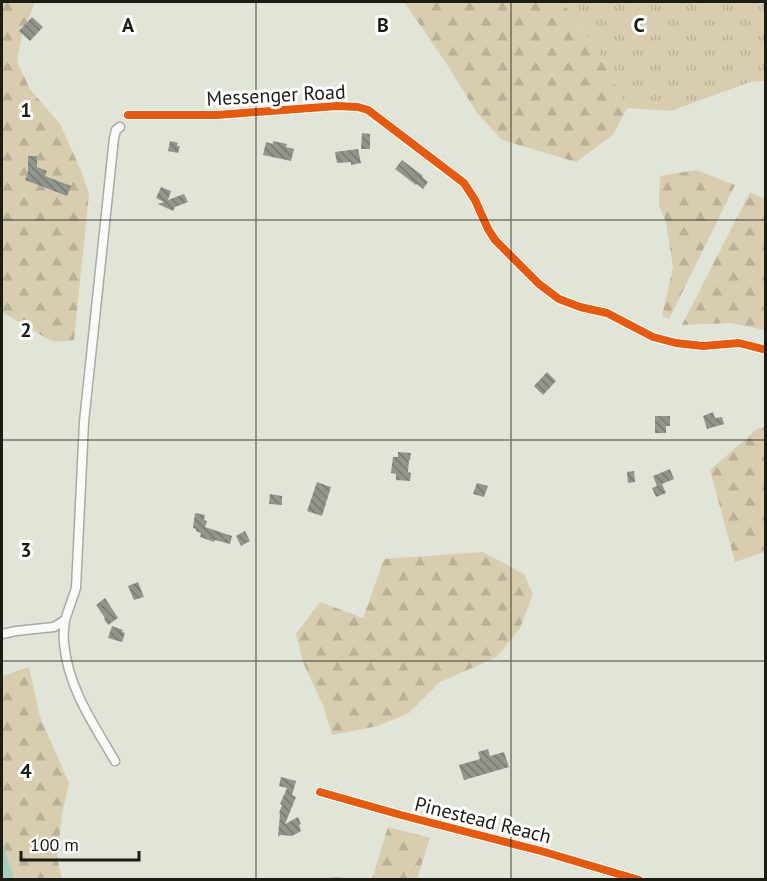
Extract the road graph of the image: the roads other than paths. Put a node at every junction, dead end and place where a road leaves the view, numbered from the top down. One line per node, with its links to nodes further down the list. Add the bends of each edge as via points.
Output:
1 (128, 115): 3 (street, Messenger Road, via 217,115 337,106 368,110 464,183 495,240 539,284 559,298 607,312 653,338 703,346 739,343)
2 (120, 127): 4 (street, via 114,138 84,422 76,588)
3 (765, 350)
4 (65, 620): 5 (street, via 54,627); 6 (street, via 68,666 81,704)
5 (2, 634)
6 (115, 761)
7 (320, 792): 8 (street, Pinestead Reach)
8 (639, 879)

